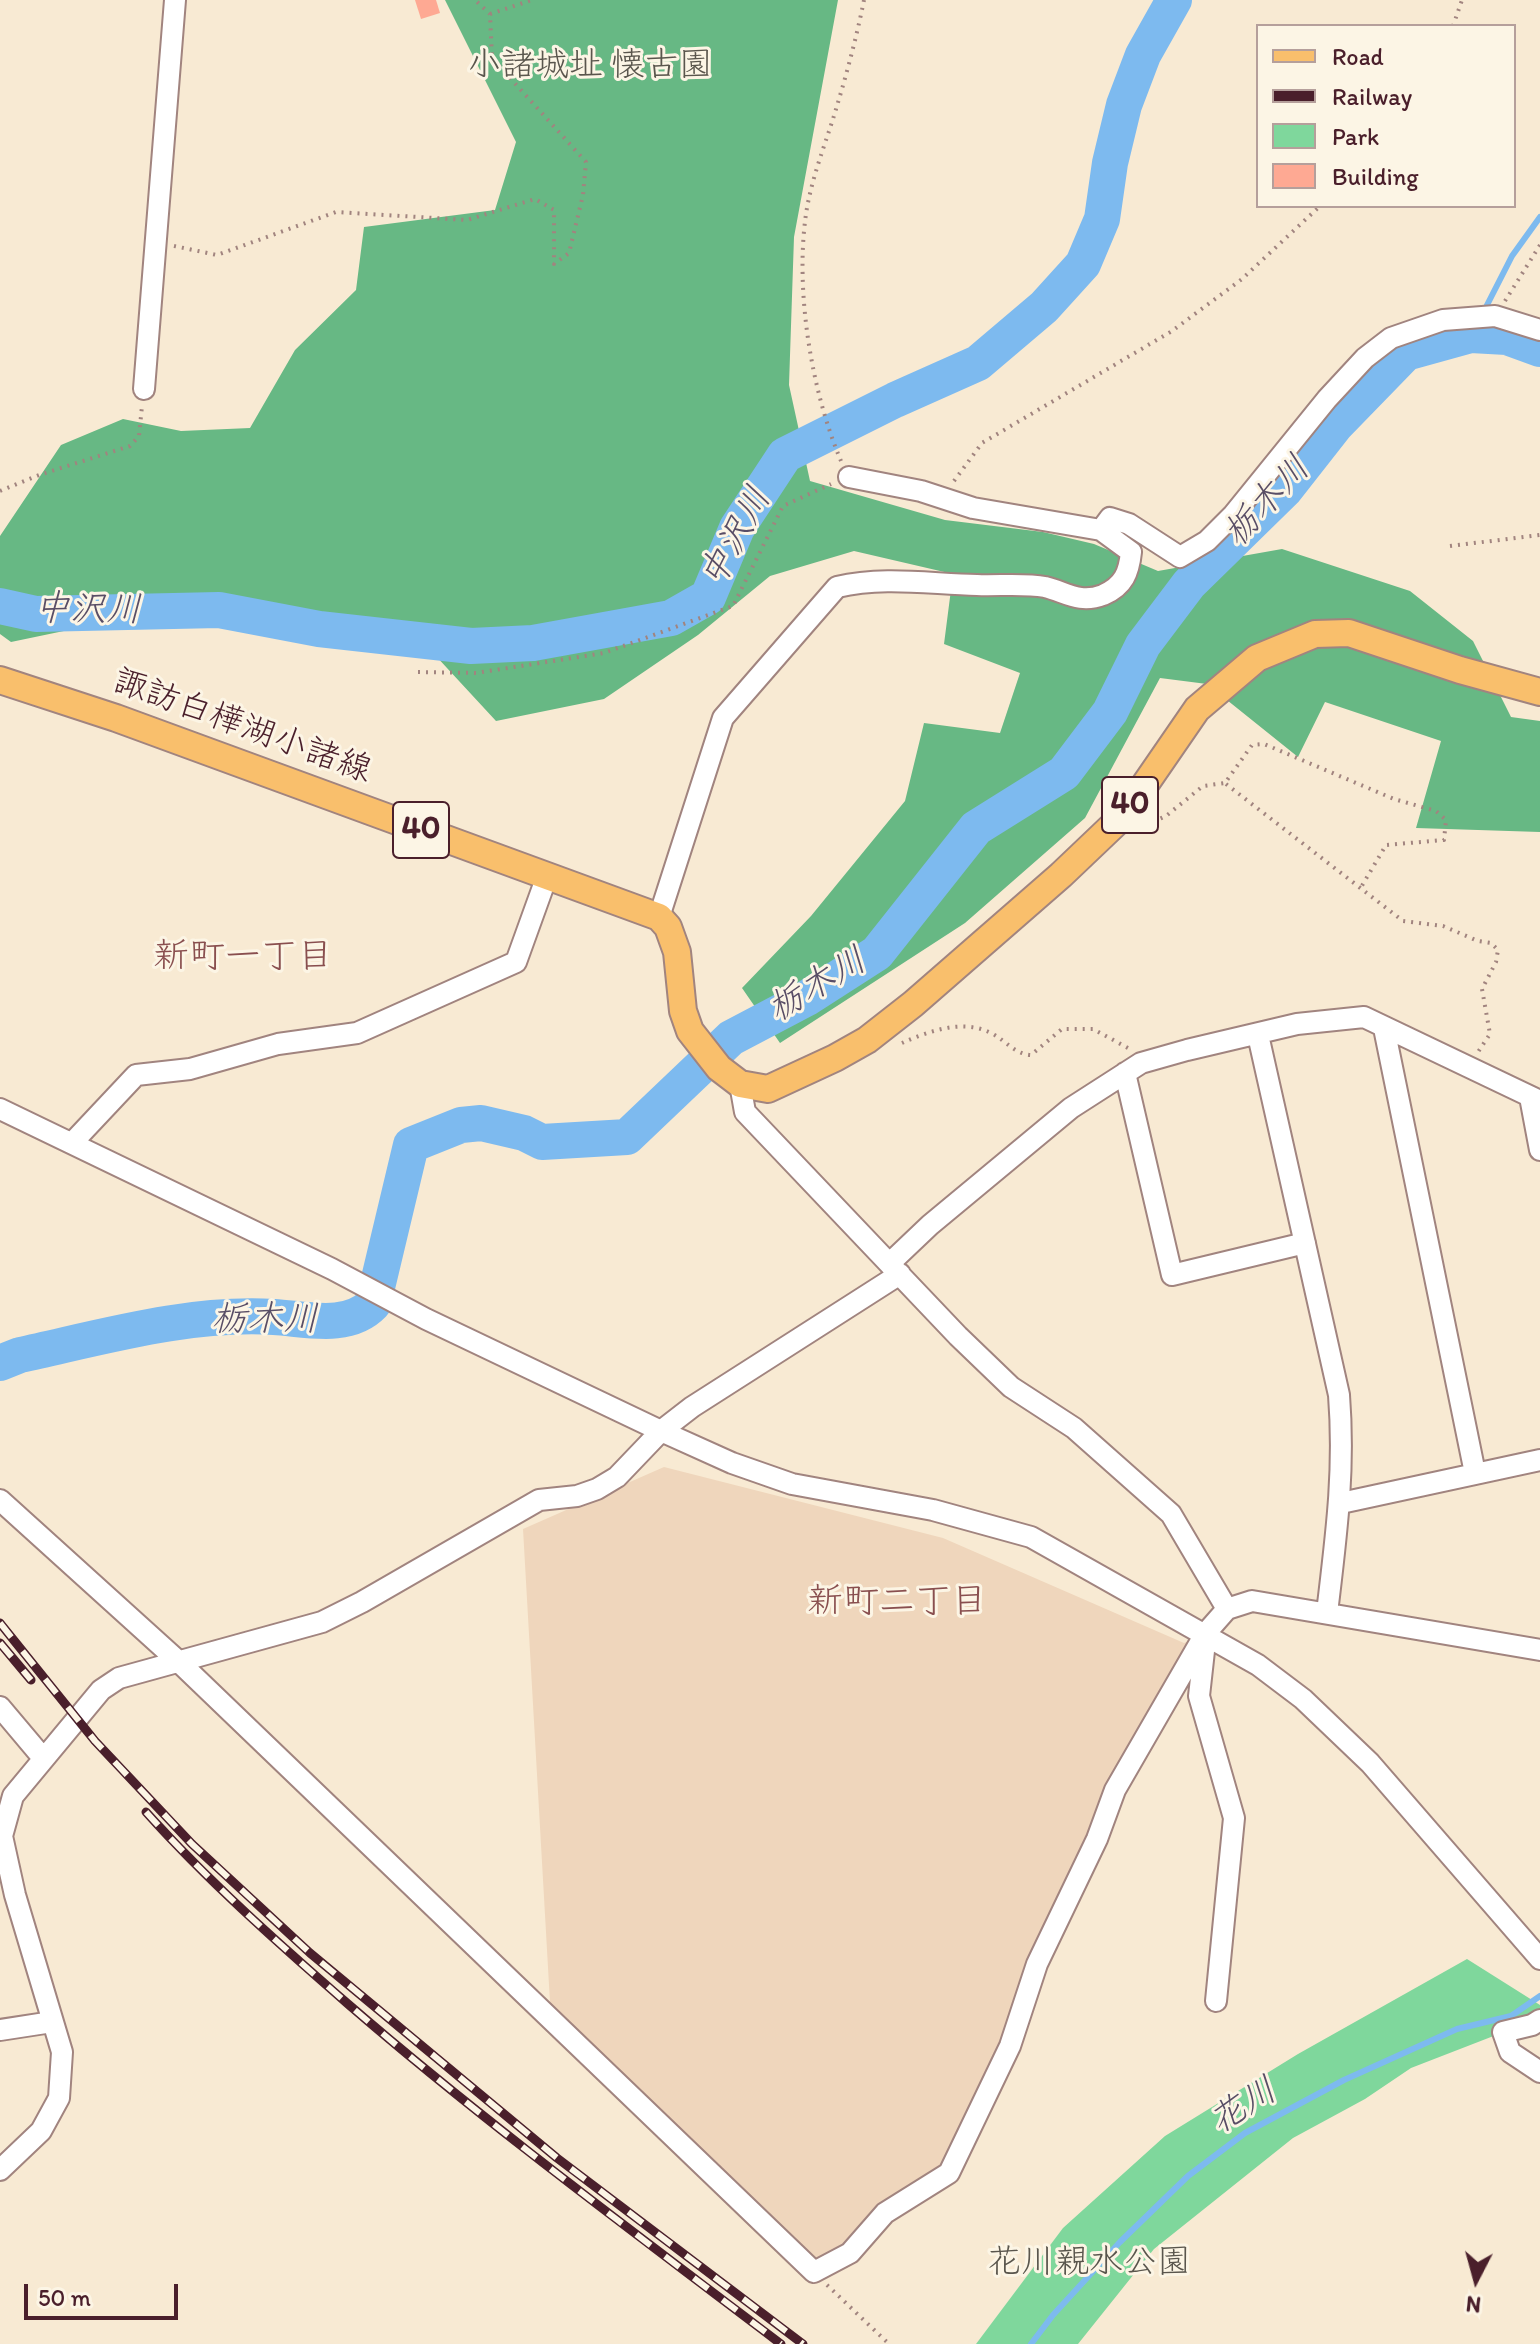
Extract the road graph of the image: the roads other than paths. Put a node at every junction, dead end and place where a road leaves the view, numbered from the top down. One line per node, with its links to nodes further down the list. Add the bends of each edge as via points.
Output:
1 (175, 0): 3 (street)
2 (1540, 330): 5 (street, via 1495,316 1443,320 1391,338 1327,399 1233,515 1207,541 1180,557 1129,524 1110,518)
3 (144, 389)
4 (849, 477): 5 (street, via 973,508)
5 (1101, 530): 9 (street, via 1131,552 1123,582 1102,595 1075,599 1044,587 893,580 837,587 723,718)
6 (0, 680): 8 (main road, 諏訪白樺湖小諸線 / 40)
7 (1540, 692): 13 (main road, 40, via 1349,633 1315,634 1257,658 1197,709 1124,815 948,974 867,1040 835,1058 768,1089)
8 (547, 876): 9 (main road, 諏訪白樺湖小諸線 / 40); 16 (street, via 516,962 357,1033 278,1044 190,1069 136,1075)
9 (659, 917): 13 (main road, via 677,952 690,1031 719,1068)
10 (1384, 1028): 11 (street, via 1364,1017 1297,1024); 14 (street); 22 (street)
11 (1258, 1035): 12 (street, via 1152,1060); 18 (street)
12 (1125, 1073): 18 (street, via 1172,1275); 19 (street, via 1061,1116 930,1225)
13 (740, 1084): 19 (street, via 745,1112)
14 (1535, 1099): 17 (street)
15 (0, 1109): 16 (street)
16 (73, 1142): 20 (street)
17 (1540, 1150)
18 (1305, 1243): 24 (street, via 1339,1395)
19 (895, 1269): 20 (street); 25 (street, via 1011,1387 1074,1428 1171,1514)
20 (661, 1431): 27 (street, via 792,1484 933,1510 1031,1537); 29 (street, via 617,1477 597,1489 539,1500 322,1622)
21 (1540, 1460): 22 (street)
22 (1475, 1473): 24 (street)
23 (0, 1500): 29 (street)
24 (1341, 1503): 26 (street)
25 (1227, 1609): 26 (street, via 1252,1601); 27 (street)
26 (1327, 1613): 28 (street)
27 (1205, 1634): 29 (street, via 1115,1790 1037,1964 1010,2046 949,2173 885,2213 850,2253 814,2272); 32 (street, via 1292,1691 1359,1752); 33 (street, via 1199,1696 1234,1818)
28 (1540, 1648)
29 (178, 1661): 31 (street, via 119,1678 101,1690)
30 (0, 1707): 31 (street)
31 (43, 1758): 35 (street, via 13,1796 2,1836)
32 (1540, 1959)
33 (1216, 2001)
34 (1540, 2020): 37 (street, via 1503,2032 1510,2052)
35 (52, 2022): 36 (street); 38 (street, via 62,2052 59,2098 41,2131)
36 (0, 2030)
37 (1540, 2072)
38 (0, 2170)

